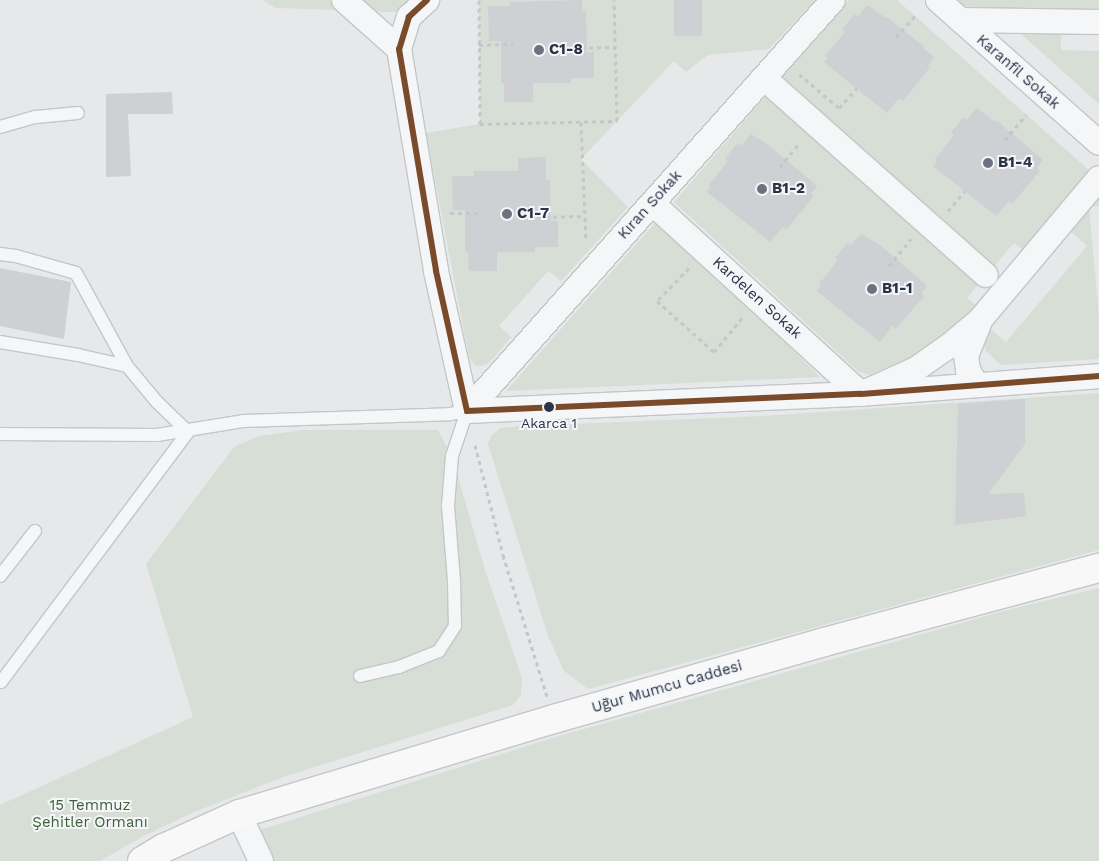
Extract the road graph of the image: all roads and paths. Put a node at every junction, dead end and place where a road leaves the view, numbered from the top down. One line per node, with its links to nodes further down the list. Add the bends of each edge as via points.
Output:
1 (344, 0): 15 (street)
2 (426, 0): 15 (street, via 409,17)
3 (479, 0): 12 (path)
4 (614, 0): 13 (path)
5 (833, 0): 28 (street, Kıran Sokak)
6 (938, 0): 8 (street, Karanfil Sokak)
7 (915, 16): 10 (path)
8 (960, 20): 9 (street); 25 (street, Karanfil Sokak)
9 (1099, 22)
10 (896, 37)
11 (513, 44): 12 (path)
12 (479, 45): 21 (path, via 480,124)
13 (615, 47): 14 (path); 21 (path, via 617,121)
14 (573, 48)
15 (399, 50): 46 (street, via 436,272)
16 (798, 73): 18 (path, via 839,108)
17 (774, 87): 22 (street)
18 (857, 88)
19 (78, 113): 23 (lane, via 36,117)
20 (1026, 114): 24 (path)
21 (581, 122): 31 (path)
22 (815, 124): 26 (path); 33 (street)
23 (0, 127)
24 (1005, 140)
25 (1099, 143)
26 (780, 167)
27 (1099, 178): 40 (street)
28 (652, 203): 45 (street, Kardelen Sokak); 46 (street, Kıran Sokak)
29 (440, 213): 30 (path)
30 (477, 213)
31 (584, 216): 32 (path); 34 (path)
32 (537, 217)
33 (924, 221): 36 (path); 38 (street)
34 (586, 243)
35 (0, 254): 42 (lane, via 76,273)
36 (889, 266)
37 (690, 267): 39 (path, via 657,301 714,352)
38 (986, 275)
39 (744, 316)
40 (980, 320): 44 (street, via 966,356 968,370); 45 (street, via 916,369)
41 (0, 342): 42 (lane)
42 (127, 366): 47 (lane)
43 (1099, 376): 44 (street)
44 (976, 384): 45 (street)
45 (862, 394): 46 (street)
46 (467, 411): 47 (lane, via 243,421); 52 (lane, via 452,456 448,506 455,626 439,651 399,667); 54 (path, via 503,555)
47 (188, 432): 48 (lane, via 157,435); 53 (lane, via 2,682)
48 (0, 434)
49 (35, 531): 51 (lane)
50 (1099, 568): 55 (street, Uğur Mumcu Caddesi, via 554,719)
51 (0, 576)
52 (360, 676)
53 (0, 680)
54 (548, 700)
55 (239, 814): 56 (street, Uğur Mumcu Caddesi); 57 (street)
56 (142, 861)
57 (261, 861)

